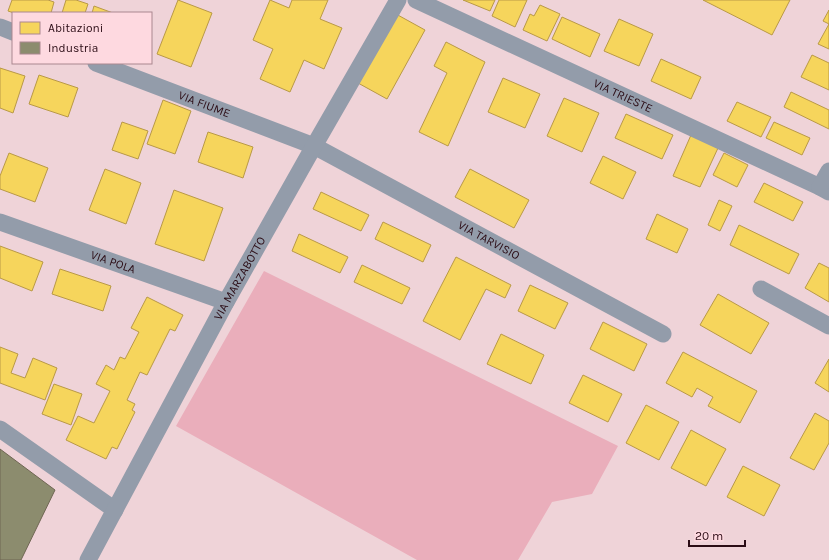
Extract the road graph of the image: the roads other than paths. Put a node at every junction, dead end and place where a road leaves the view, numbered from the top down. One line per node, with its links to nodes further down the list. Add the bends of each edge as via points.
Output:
1 (398, 0): 6 (street, VIA MARZABOTTO)
2 (416, 0): 8 (street, VIA TRIESTE)
3 (0, 27): 4 (street)
4 (12, 32)
5 (99, 64): 6 (street, VIA FIUME)
6 (314, 146): 11 (street, VIA MARZABOTTO); 13 (street, VIA TARVISIO)
7 (829, 171): 8 (street)
8 (824, 190)
9 (0, 222): 11 (street, VIA POLA)
10 (761, 289): 12 (street)
11 (226, 302): 15 (street, VIA MARZABOTTO)
12 (829, 326)
13 (663, 334)
14 (0, 429): 15 (street)
15 (115, 510): 16 (street, VIA MARZABOTTO)
16 (88, 560)

